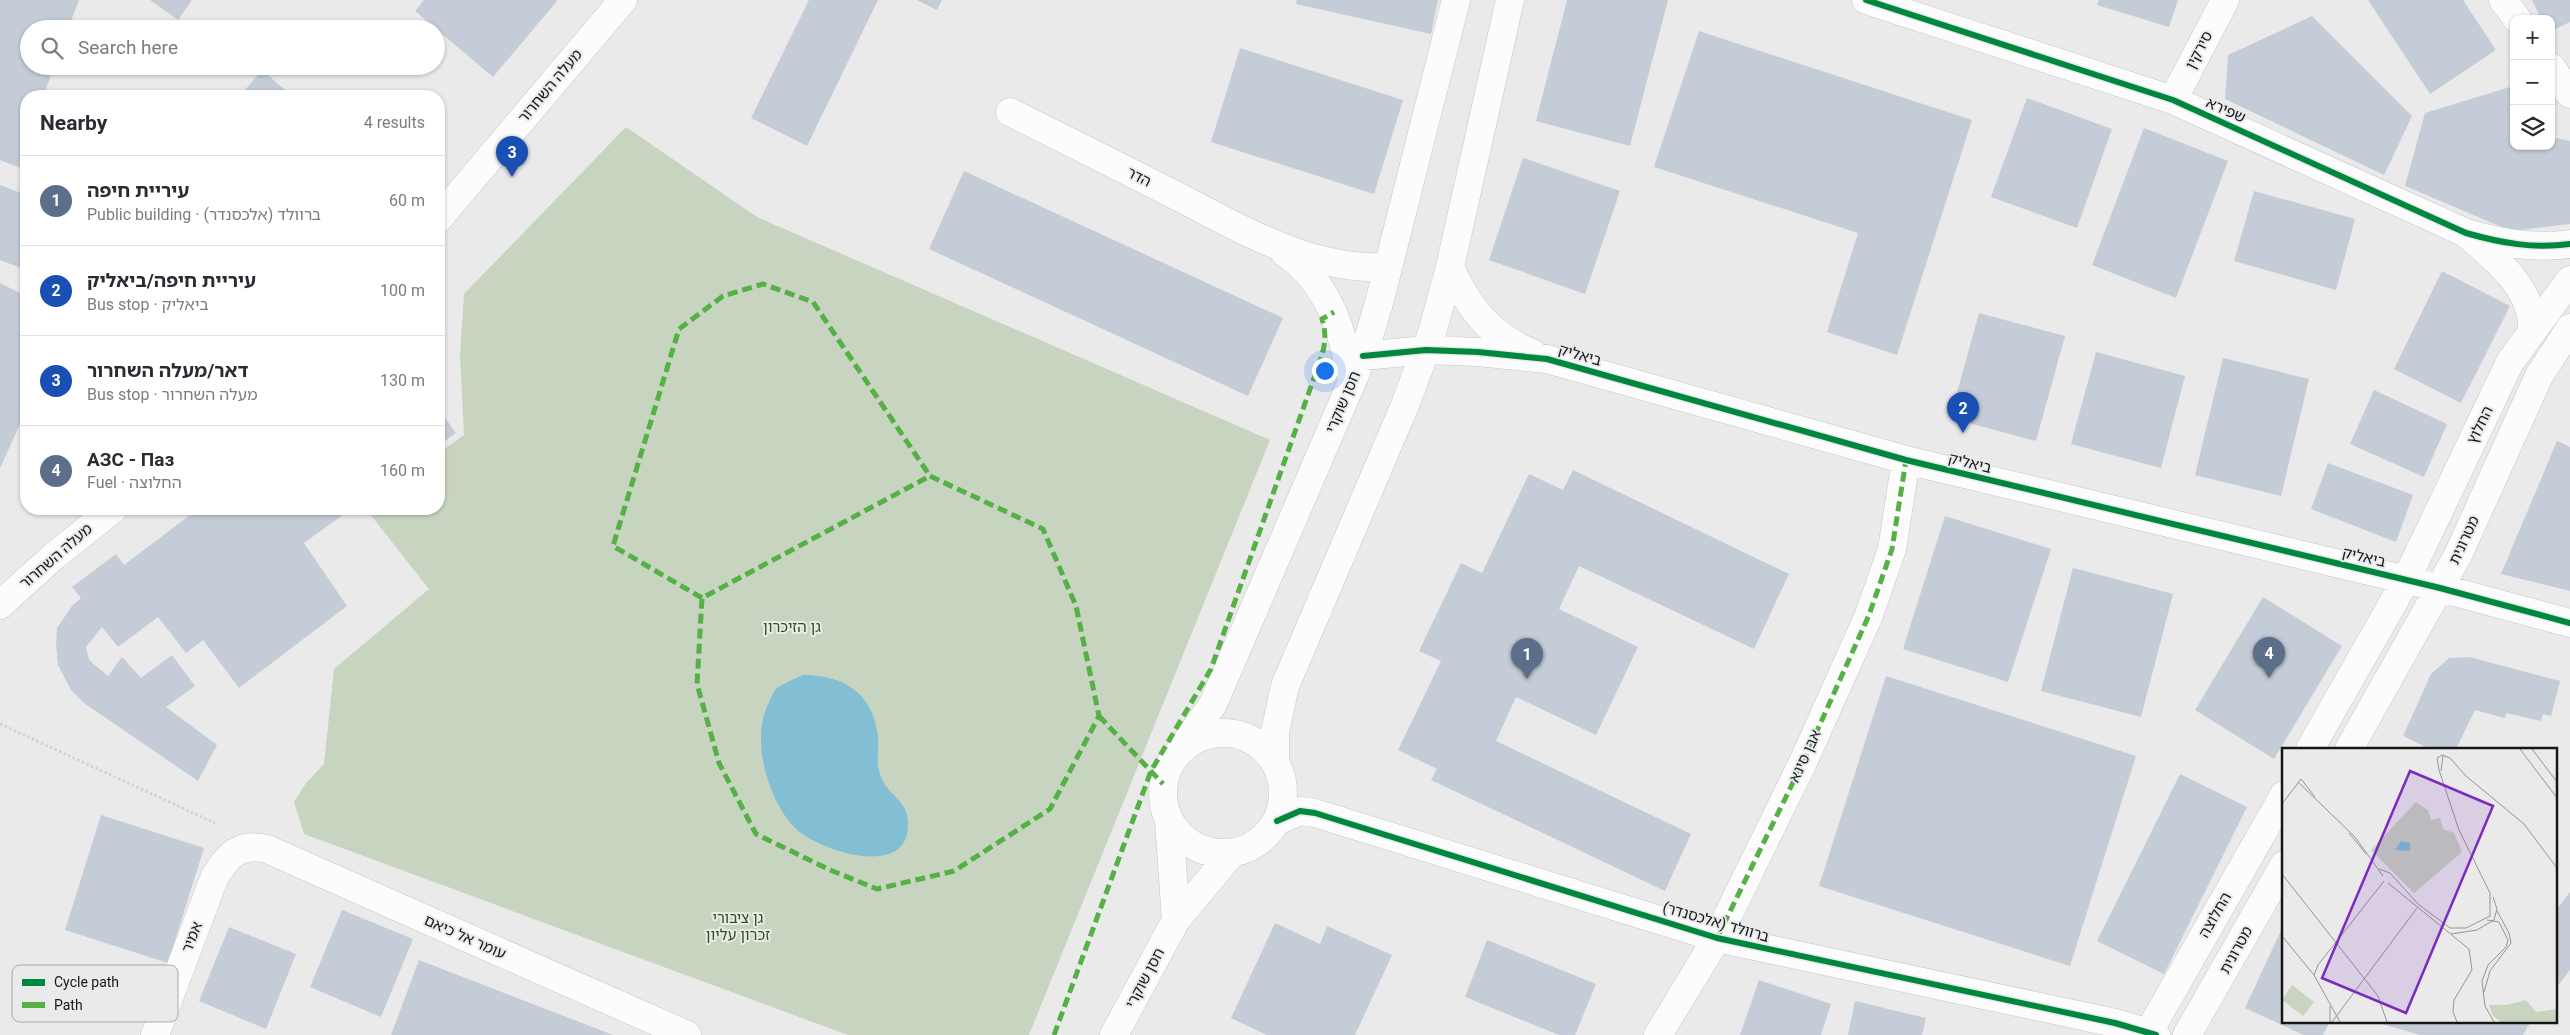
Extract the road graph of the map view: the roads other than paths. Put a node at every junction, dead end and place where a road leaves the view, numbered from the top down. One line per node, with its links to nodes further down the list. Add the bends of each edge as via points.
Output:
1 (623, 0): 12 (street, מעלה השחרור)
2 (1456, 0): 16 (street, חסן שוקרי)
3 (1510, 0): 17 (street)
4 (1866, 0): 10 (street, שפירא)
5 (2225, 0): 10 (street, סירקין)
6 (2504, 0): 7 (street)
7 (2514, 15)
8 (2555, 73): 9 (street)
9 (2570, 94)
10 (2173, 100): 13 (street, שפירא)
11 (1010, 112): 14 (street, הדר)
12 (445, 211)
13 (2466, 233): 15 (street, שפירא, via 2514,245 2545,247); 20 (street, שפירא, via 2518,286 2530,307)
14 (1268, 242): 16 (street, הדר, via 1337,264); 24 (street, הדר, via 1289,256 1321,288 1334,312)
15 (2570, 244)
16 (1388, 267): 22 (street, חסן שוקרי)
17 (1450, 267): 21 (street); 23 (street, via 1467,302 1483,320 1500,336)
18 (2565, 281): 20 (street, החלוץ)
19 (2570, 328): 28 (street, מטרונית, via 2539,376)
20 (2532, 330): 27 (street, החלוץ, via 2510,362)
21 (1426, 350): 22 (street, ביאליק); 23 (street, ביאליק); 34 (street, via 1285,686 1275,732)
22 (1363, 356): 24 (street, חסן שוקרי)
23 (1547, 359): 25 (street, ביאליק)
24 (1352, 382): 33 (street, חסן שוקרי, via 1213,704)
25 (1906, 460): 27 (street, ביאליק); 42 (street, אבן סינא, via 1892,548 1870,615)
26 (105, 515): 29 (street, מעלה השחרור)
27 (2406, 580): 28 (street, ביאליק); 31 (street)
28 (2440, 588): 30 (street, ביאליק); 32 (street, מטרונית)
29 (0, 605)
30 (2570, 623)
31 (2311, 748)
32 (2350, 748)
33 (1179, 752): 34 (street, via 1193,740 1211,733 1229,733 1247,738 1263,748); 36 (street, via 1163,784 1163,802)
34 (1275, 762): 37 (street, via 1282,781 1283,801)
35 (2282, 798): 45 (street, החלוצה)
36 (1169, 820): 39 (street, via 1179,835 1199,849); 41 (street)
37 (1277, 821): 39 (street, via 1265,837 1249,848); 42 (street, ברוולד (אלכסנדר), via 1300,811 1315,813)
38 (242, 850): 43 (street, אמיר, via 228,856 215,876); 47 (street, עומר אל כיאם, via 252,845 267,849)
39 (1231, 854): 41 (street, חסן שוקרי)
40 (2282, 868): 50 (street, מטרונית)
41 (1176, 920): 48 (street, חסן שוקרי)
42 (1717, 938): 45 (street, ברוולד (אלכסנדר), via 2115,1023); 49 (street, אבן סינא)
43 (178, 974)
44 (160, 1022): 46 (street, אמיר)
45 (2150, 1034)
46 (155, 1035)
47 (687, 1035)
48 (1114, 1035)
49 (1658, 1035)
50 (2187, 1035)

